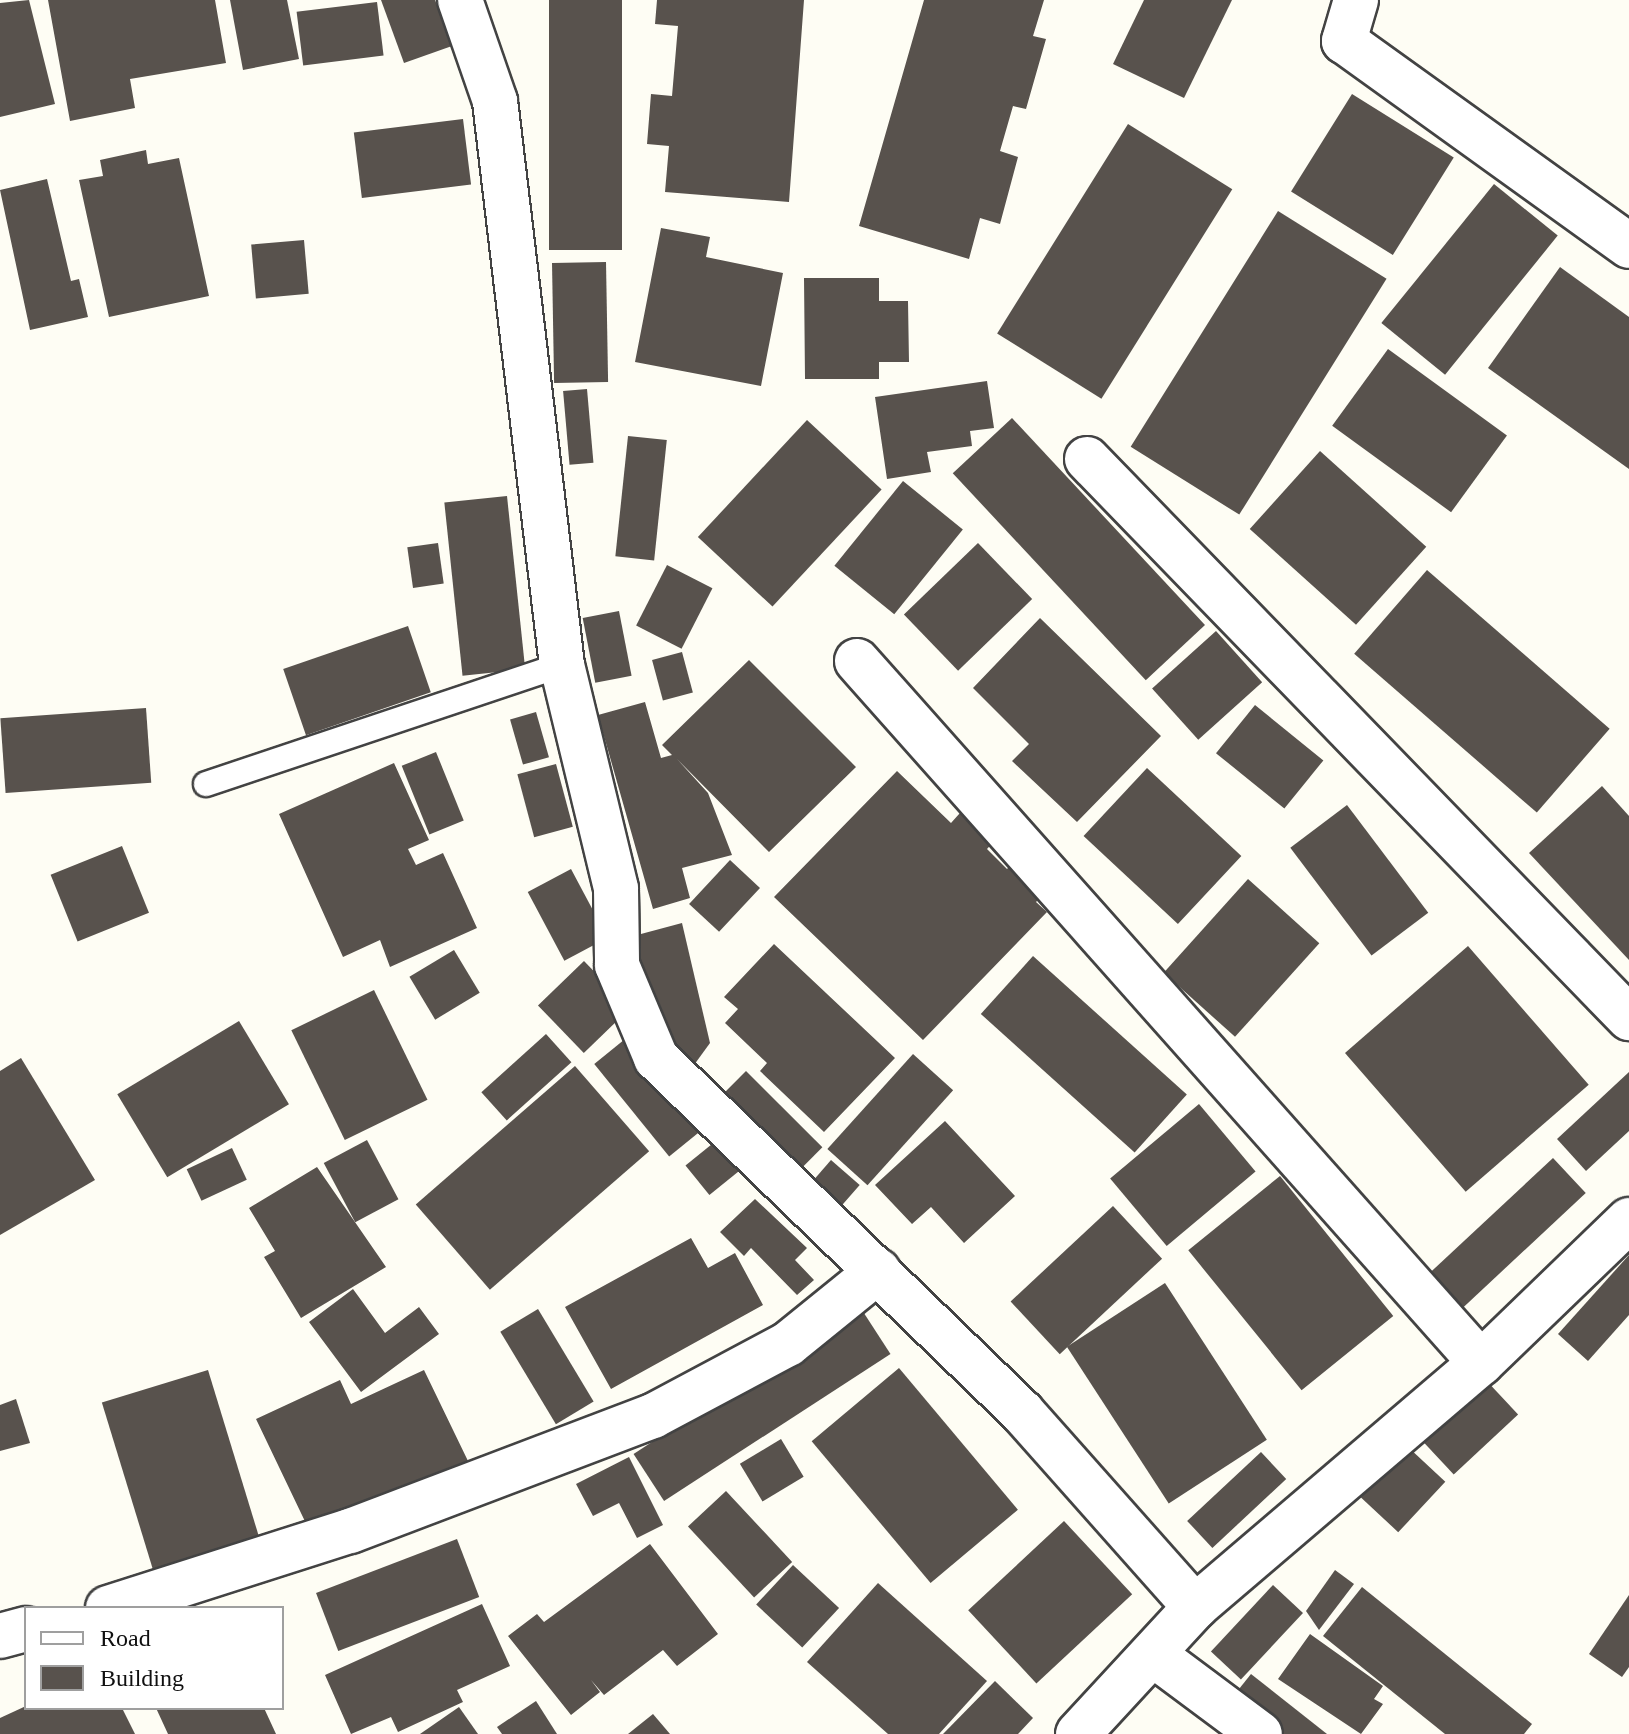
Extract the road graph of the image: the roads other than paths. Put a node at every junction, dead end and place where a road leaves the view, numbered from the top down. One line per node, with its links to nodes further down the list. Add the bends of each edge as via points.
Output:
1 (460, 0): 6 (street, via 495,101)
2 (1356, 0): 3 (street, via 1344,41)
3 (1629, 246)
4 (1087, 459): 8 (street)
5 (857, 661): 11 (street)
6 (562, 665): 7 (lane); 10 (street, via 616,889 617,965 656,1058)
7 (206, 784)
8 (1629, 1018)
9 (1629, 1220): 11 (street)
10 (878, 1271): 12 (street, via 788,1344 653,1416 350,1531); 13 (street, via 1022,1412)
11 (1481, 1363): 13 (street)
12 (114, 1606)
13 (1195, 1607): 16 (street)
14 (24, 1630): 15 (street)
15 (0, 1636)
16 (1154, 1655): 17 (street); 18 (street)
17 (1078, 1734)
18 (1260, 1734)

